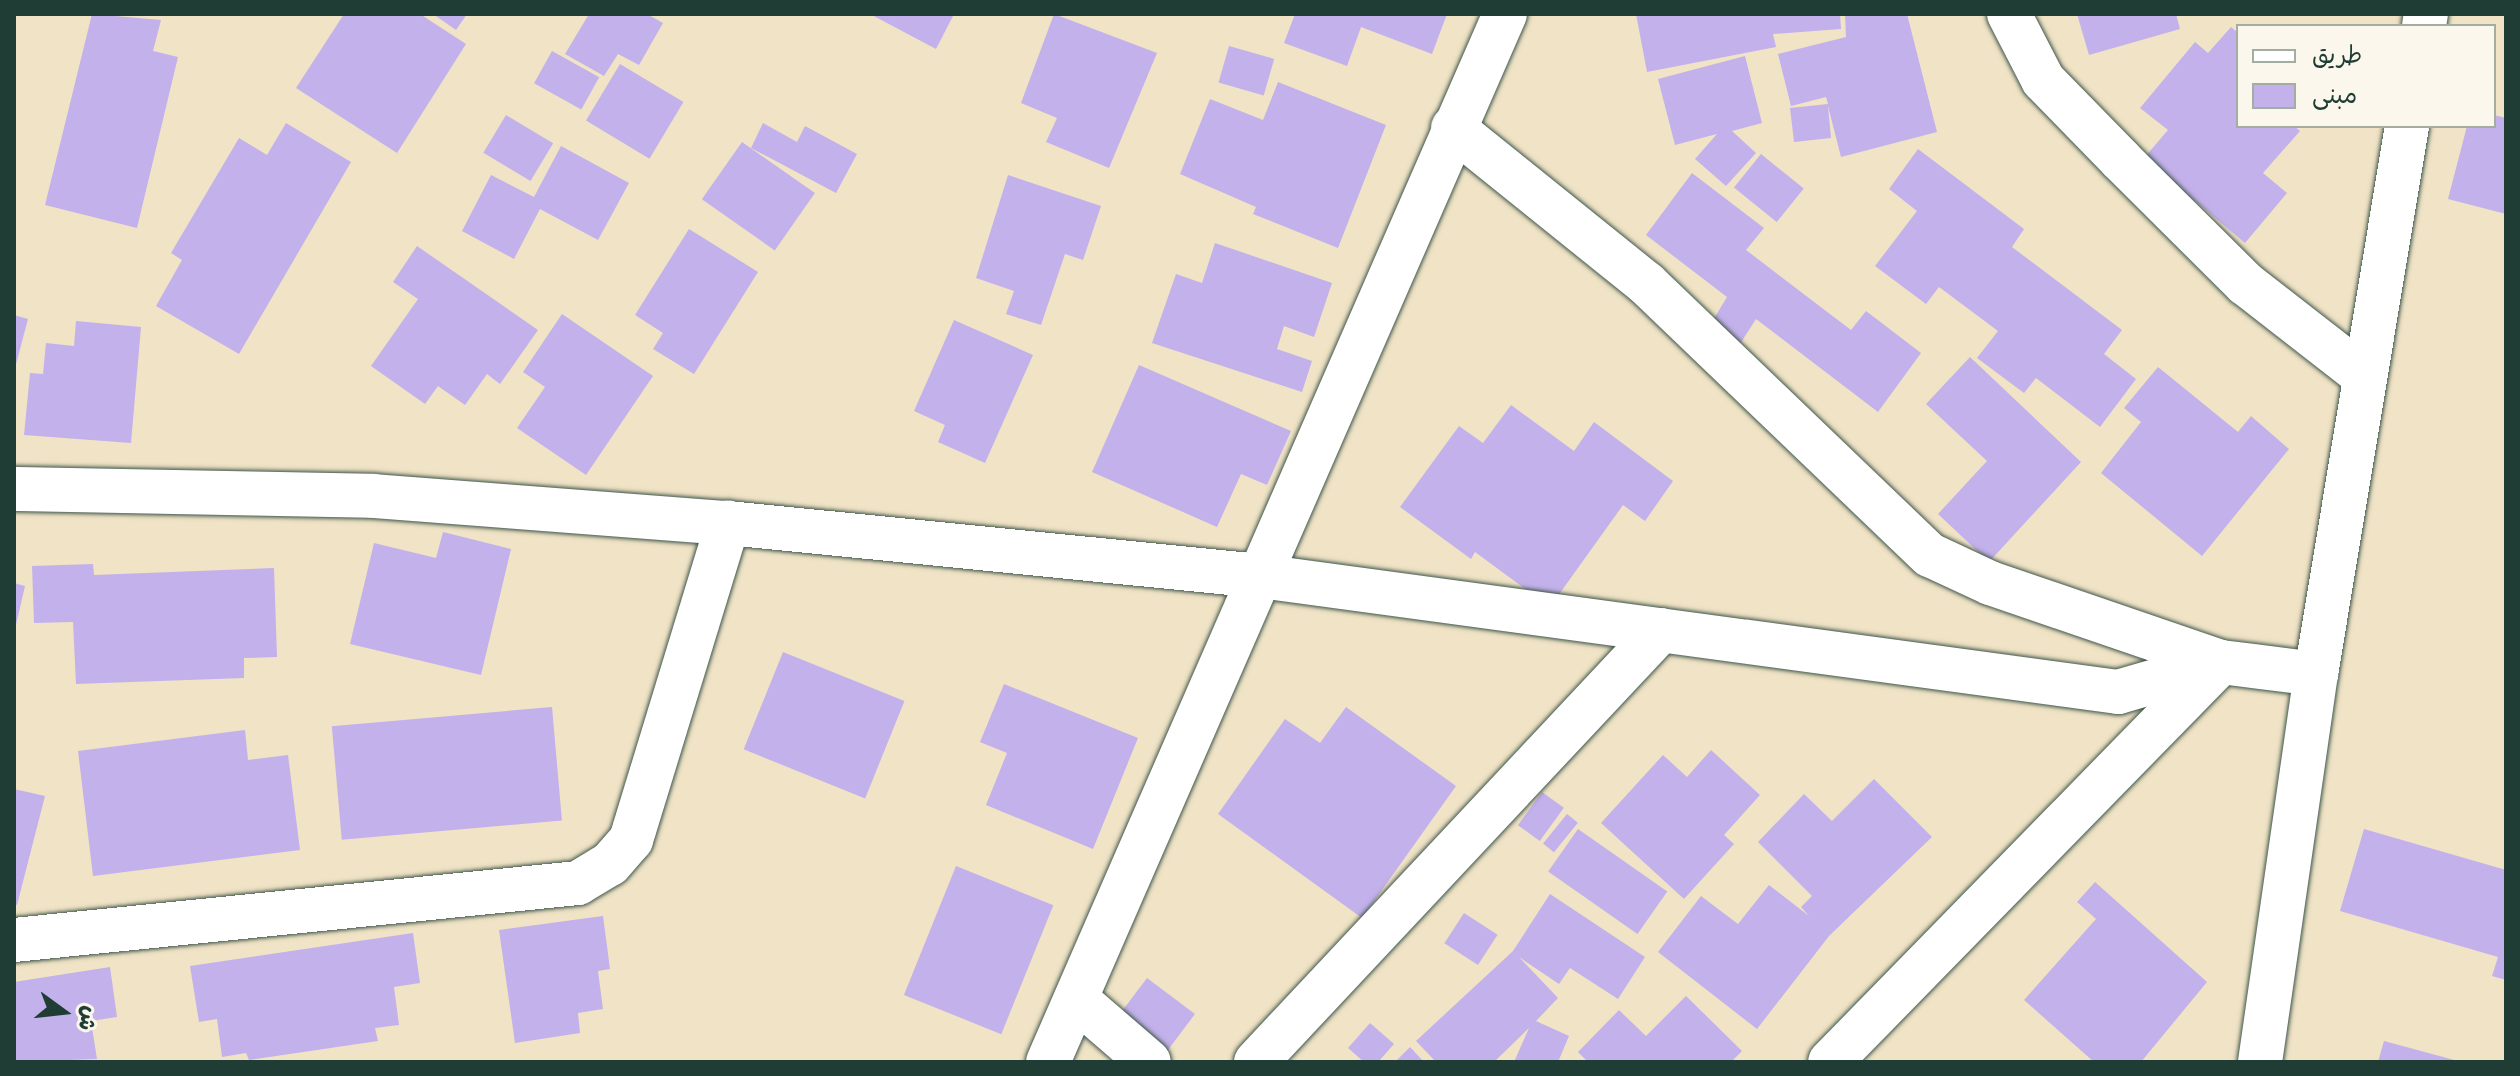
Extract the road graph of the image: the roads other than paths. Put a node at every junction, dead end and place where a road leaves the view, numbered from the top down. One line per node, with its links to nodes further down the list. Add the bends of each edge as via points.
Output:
1 (1505, 14): 3 (street)
2 (2009, 14): 5 (street, via 2043,80 2246,284)
3 (1453, 128): 8 (street); 10 (street, via 1647,284 1930,555 1990,583)
4 (2407, 128): 5 (street)
5 (2364, 376): 11 (street)
6 (14, 489): 7 (street, via 374,496)
7 (728, 523): 8 (street); 12 (street, via 631,840 599,871 578,883)
8 (1260, 576): 9 (street); 13 (street)
9 (1661, 630): 10 (street, via 2118,692); 16 (street)
10 (2221, 662): 11 (street); 17 (street)
11 (2316, 674): 18 (street)
12 (14, 940)
13 (1076, 999): 14 (street); 15 (street)
14 (1048, 1062)
15 (1149, 1062)
16 (1256, 1062)
17 (1830, 1062)
18 (2260, 1062)

